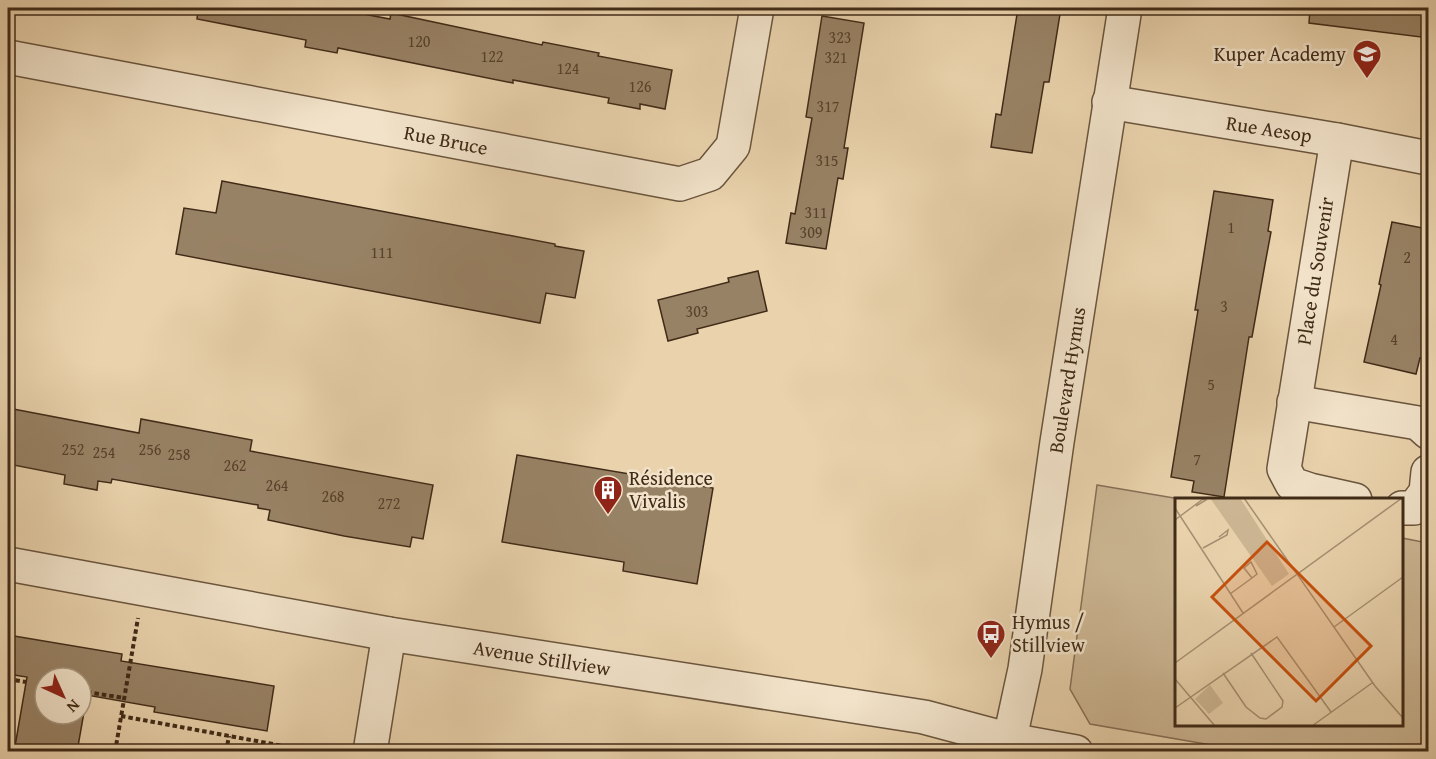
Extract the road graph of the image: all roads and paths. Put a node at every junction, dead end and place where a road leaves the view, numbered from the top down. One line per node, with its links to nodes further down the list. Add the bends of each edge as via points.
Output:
1 (757, 8): 3 (street, Rue Bruce, via 733,146 710,174 680,184)
2 (1125, 8): 4 (street, Boulevard Hymus)
3 (8, 57)
4 (1109, 102): 5 (street, Rue Aesop); 21 (street, Boulevard Hymus, via 1025,669)
5 (1336, 140): 6 (street, Rue Aesop); 7 (street, Place du Souvenir)
6 (1428, 158)
7 (1294, 402): 8 (street, via 1418,423); 10 (street, Place du Souvenir, via 1284,469 1292,484)
8 (1428, 432)
9 (1428, 472): 11 (street, via 1426,492 1414,508)
10 (1346, 498)
11 (1403, 508)
12 (8, 564): 14 (street, Avenue Stillview)
13 (139, 611): 18 (path)
14 (389, 634): 21 (street, Avenue Stillview, via 924,717); 25 (street)
15 (8, 678): 16 (path)
16 (26, 682)
17 (93, 693): 18 (path)
18 (124, 698): 19 (path)
19 (121, 716): 20 (path); 22 (path)
20 (229, 736): 23 (path); 24 (path)
21 (1008, 746): 26 (street, Avenue Stillview)
22 (115, 752)
23 (226, 752)
24 (316, 752)
25 (370, 752)
26 (1076, 752)

